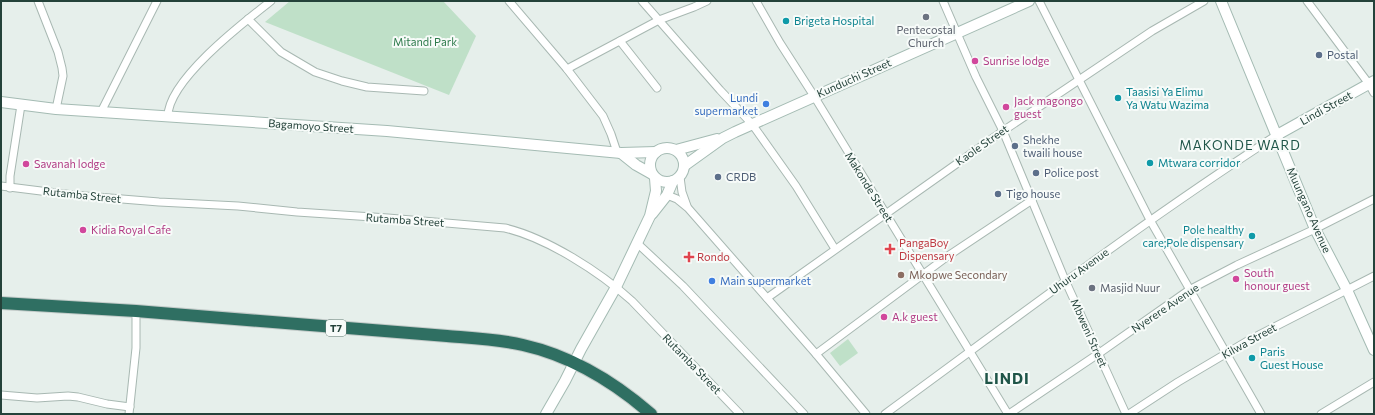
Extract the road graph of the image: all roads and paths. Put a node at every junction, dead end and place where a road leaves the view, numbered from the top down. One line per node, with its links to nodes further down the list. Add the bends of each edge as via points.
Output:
1 (38, 1): 26 (street, via 62,68 63,76)
2 (157, 1): 27 (street)
3 (271, 1): 14 (street)
4 (509, 1): 18 (street)
5 (642, 1): 15 (street)
6 (707, 1): 15 (street)
7 (756, 1): 23 (street, Makonde Street)
8 (943, 1): 16 (street, Mbweni Street)
9 (1029, 1): 16 (main road, Kunduchi Street)
10 (1039, 1): 19 (street)
11 (1204, 1): 19 (street, Kaole Street, via 1152,31)
12 (1221, 1): 31 (main road, Muungano Avenue)
13 (1307, 1): 20 (street)
14 (248, 19): 22 (street, via 281,52 315,72 368,87); 28 (street, via 191,73 176,92 168,110)
15 (659, 20): 17 (street); 29 (street)
16 (956, 33): 23 (main road, Kunduchi Street); 30 (street, Mbweni Street)
17 (620, 40): 18 (street); 21 (street)
18 (567, 69): 34 (street, via 603,116)
19 (1080, 80): 30 (street, Kaole Street); 47 (street)
20 (1372, 86): 31 (main road, Lindi Street)
21 (657, 88)
22 (424, 91)
23 (814, 96): 29 (main road, Kunduchi Street); 45 (street, Makonde Street)
24 (1, 102): 25 (main road, Bagamoyo Street)
25 (21, 105): 26 (main road, Bagamoyo Street); 40 (street)
26 (56, 109): 27 (main road, Bagamoyo Street)
27 (101, 112): 28 (main road, Bagamoyo Street)
28 (168, 117): 34 (main road, Bagamoyo Street, via 387,131)
29 (752, 124): 32 (main road, Kunduchi Street); 50 (street, via 796,186)
30 (1002, 131): 42 (street, Mbweni Street); 45 (street, Kaole Street)
31 (1277, 134): 47 (street, Uhuru Avenue); 48 (main road, Muungano Avenue)
32 (723, 138): 33 (main road); 36 (main road)
33 (676, 150): 35 (main road, via 666,148); 36 (main road, via 682,157)
34 (619, 152): 35 (main road, Bagamoyo Street); 37 (main road)
35 (656, 152): 37 (main road, via 650,165)
36 (684, 166): 38 (main road)
37 (654, 176): 38 (main road, via 662,182); 46 (main road, via 656,191)
38 (676, 179): 41 (main road); 44 (street)
39 (1, 186): 40 (street, Rutamba Street)
40 (10, 188): 54 (street, Rutamba Street, via 505,228 519,231 559,250)
41 (667, 195): 44 (street); 46 (main road)
42 (1032, 200): 51 (street); 53 (street, Mbweni Street)
43 (1374, 200): 48 (street, Nyerere Avenue)
44 (688, 208): 57 (street)
45 (886, 214): 50 (street, Kaole Street); 51 (street, Makonde Street)
46 (650, 216): 49 (main road)
47 (1150, 220): 53 (street, Uhuru Avenue); 55 (street)
48 (1315, 229): 55 (street, Nyerere Avenue); 56 (main road, Muungano Avenue)
49 (637, 243): 54 (main road); 72 (street, via 683,286)
50 (835, 249): 57 (street, Kaole Street)
51 (923, 274): 61 (street, Makonde Street); 63 (street)
52 (1374, 276): 56 (street, Kilwa Street)
53 (1065, 280): 61 (street, Uhuru Avenue); 64 (street, Mbweni Street)
54 (616, 287): 65 (main road); 71 (street, Rutamba Street)
55 (1190, 290): 62 (street); 64 (street, Nyerere Avenue)
56 (1347, 290): 60 (main road, Muungano Avenue); 62 (street, Kilwa Street)
57 (767, 298): 63 (street)
58 (1, 303): 59 (highway, T7)
59 (136, 311): 65 (highway, T7, via 493,340 522,344); 68 (street, via 136,348)
60 (1374, 350)
61 (970, 352): 74 (street, Uhuru Avenue); 75 (street, Makonde Street)
62 (1226, 353): 76 (street, Kilwa Street); 77 (street)
63 (816, 354): 73 (street)
64 (1098, 354): 75 (street, Nyerere Avenue); 76 (street, Mbweni Street)
65 (575, 362): 69 (main road); 70 (highway, T7, via 610,382)
66 (1374, 382): 78 (street)
67 (1, 395): 68 (street, via 37,398 78,397)
68 (129, 410)
69 (546, 414)
70 (651, 414)
71 (740, 414)
72 (804, 414)
73 (866, 414)
74 (885, 414)
75 (1008, 414)
76 (1128, 414)
77 (1261, 414)
78 (1321, 414)

